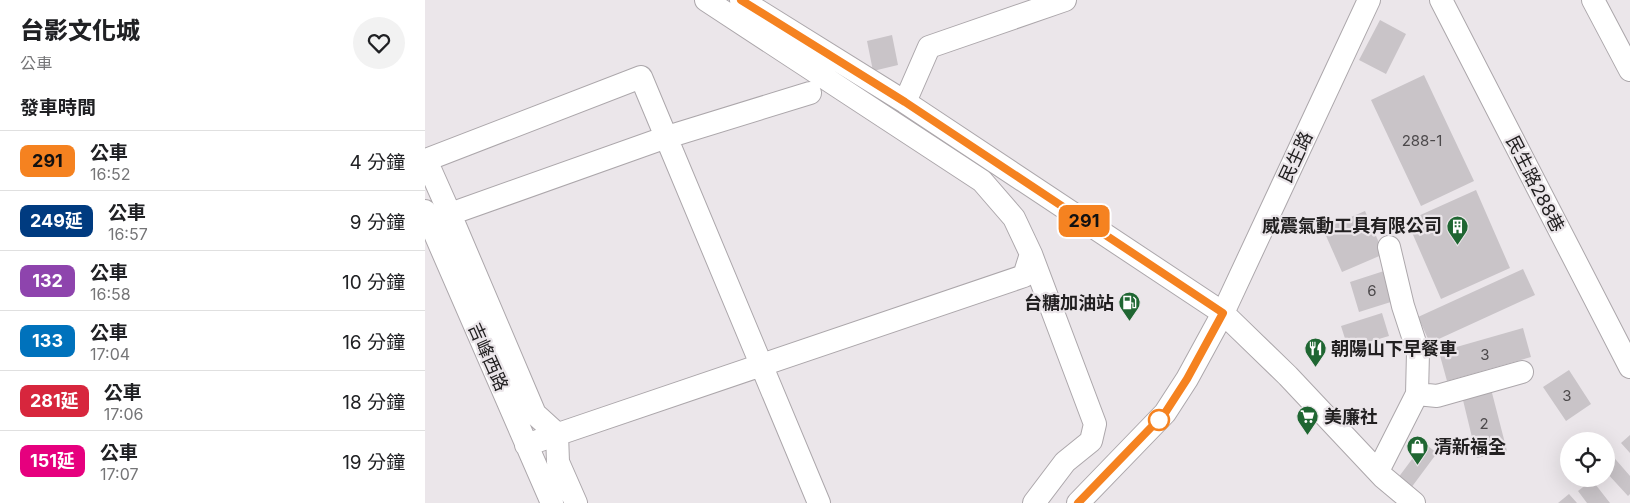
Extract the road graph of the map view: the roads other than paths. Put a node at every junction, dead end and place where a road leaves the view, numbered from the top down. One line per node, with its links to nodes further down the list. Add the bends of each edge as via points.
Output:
1 (706, 0): 14 (street, via 982,181 1014,218)
2 (741, 0): 9 (street)
3 (1065, 0): 9 (street, via 929,46)
4 (1369, 0): 15 (street, 民生路)
5 (1441, 0): 17 (street, 民生路288巷)
6 (1593, 0): 7 (street)
7 (1630, 70)
8 (810, 93): 10 (street)
9 (905, 102): 15 (street)
10 (665, 138): 12 (street); 12 (street, via 641,77 427,160); 16 (street)
11 (425, 212): 21 (street, 吉峰西路)
12 (450, 214): 20 (street, via 535,414)
13 (1389, 247): 19 (street, via 1418,352)
14 (1031, 254): 16 (street, via 1024,276); 26 (street, via 1095,424 1091,441 1065,462)
15 (1223, 313): 22 (street); 27 (street, 民生路, via 1165,413)
16 (761, 365): 20 (street); 25 (street)
17 (1630, 368)
18 (1522, 372): 19 (street, via 1437,396)
19 (1417, 394): 22 (street)
20 (557, 434): 21 (street); 24 (street, via 558,462)
21 (526, 444): 23 (street, 吉峰西路)
22 (1378, 471): 28 (street)
23 (552, 503)
24 (576, 503)
25 (819, 503)
26 (1034, 503)
27 (1078, 503)
28 (1413, 503)

